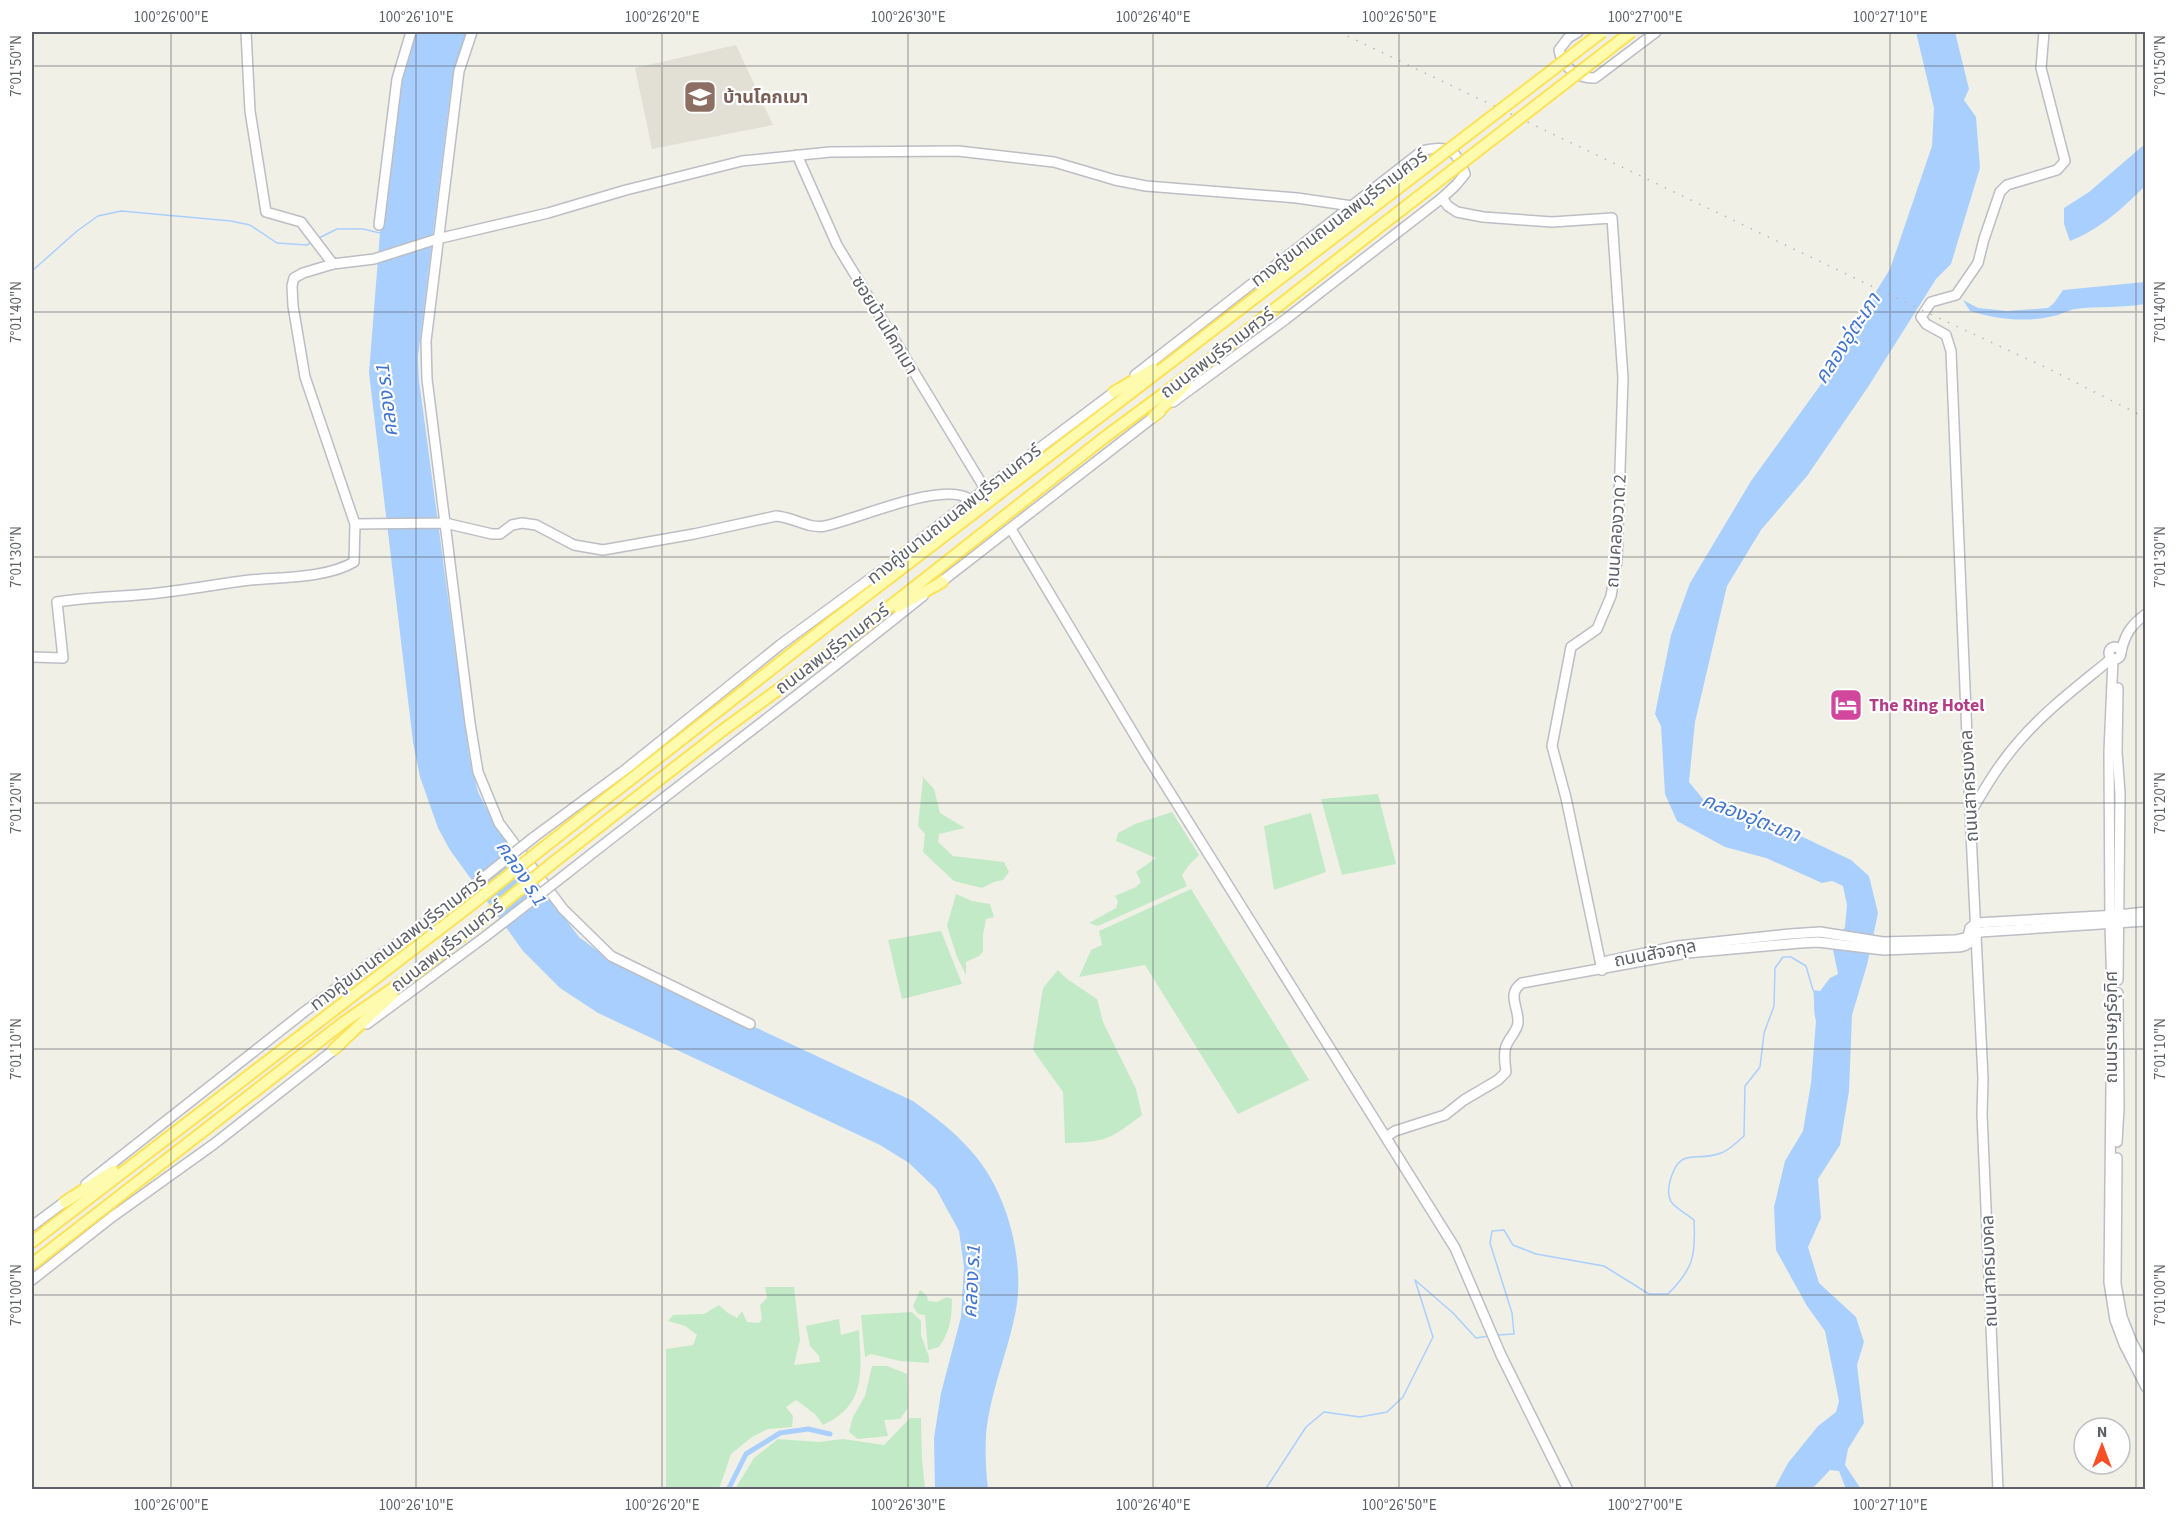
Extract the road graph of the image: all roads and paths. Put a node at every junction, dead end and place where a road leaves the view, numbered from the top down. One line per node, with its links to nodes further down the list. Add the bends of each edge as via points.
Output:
1 (246, 32): 14 (street, via 250,111 266,212 301,222)
2 (411, 32): 12 (street, via 398,79)
3 (472, 32): 13 (street, via 459,71)
4 (1578, 32): 7 (street, via 1559,50 1560,59 1572,71 1589,79)
5 (1602, 32): 15 (main road, ถนนลพบุรีราเมศวร์, bridge)
6 (1630, 32): 16 (main road, ถนนลพบุรีราเมศวร์, bridge)
7 (1656, 32)
8 (2044, 32): 33 (street, ถนนสาครมงคล, via 2041,68 2065,161 2057,170 2007,185 2000,192 1978,263 1956,295 1931,302 1921,317 1946,335 1951,351)
9 (796, 155): 11 (street, via 958,151 1054,162 1146,186); 13 (street, via 742,161); 19 (street, ซอยบ้านโคกเมา, via 837,246)
10 (1443, 198): 11 (street, ทางคู่ขนานถนนลพบุรีราเมศวร์, via 1465,174 1459,156 1444,147 1422,151); 18 (street, ทางคู่ขนานถนนลพบุรีราเมศวร์); 40 (street, ถนนคลองวาด 2, via 1457,212 1483,217 1552,222 1612,218 1623,378 1617,561 1611,596 1597,629 1570,648 1552,746)
11 (1352, 206): 17 (street, ทางคู่ขนานถนนลพบุรีราเมศวร์)
12 (379, 225)
13 (437, 239): 14 (street, via 374,259); 21 (street, via 426,341)
14 (333, 264): 22 (street, via 294,278 293,306 306,377)
15 (1196, 343): 17 (main road); 27 (main road, ถนนลพบุรีราเมศวร์)
16 (1212, 358): 18 (main road); 28 (main road, ถนนลพบุรีราเมศวร์)
17 (1114, 392): 19 (street, ทางคู่ขนานถนนลพบุรีราเมศวร์)
18 (1154, 416): 23 (street, ทางคู่ขนานถนนลพบุรีราเมศวร์)
19 (985, 489): 20 (street, ทางคู่ขนานถนนลพบุรีราเมศวร์)
20 (971, 500): 21 (street, via 954,495 920,498 823,526 776,516 603,550 574,545 536,525 512,525 500,534 492,534); 24 (street, ทางคู่ขนานถนนลพบุรีราเมศวร์)
21 (444, 523): 22 (street); 44 (street, via 478,772 499,823 562,909 611,956)
22 (355, 524): 30 (street, via 354,562 342,569 57,602 63,658)
23 (1011, 529): 25 (street, ทางคู่ขนานถนนลพบุรีราเมศวร์); 47 (street)
24 (906, 552): 27 (main road); 49 (street, ทางคู่ขนานถนนลพบุรีราเมศวร์, bridge, via 304,1012)
25 (942, 582): 28 (main road); 45 (street, ทางคู่ขนานถนนลพบุรีราเมศวร์, bridge)
26 (2145, 614): 29 (street, via 2132,625)
27 (832, 621): 31 (main road, ถนนลพบุรีราเมศวร์)
28 (861, 629): 32 (main road, ถนนลพบุรีราเมศวร์)
29 (2114, 655): 33 (street, via 2022,738); 35 (street, ถนนราษฏร์อุทิศ, via 2120,793)
30 (32, 657)
31 (712, 716): 32 (main road); 42 (main road, ถนนลพบุรีราเมศวร์, bridge)
32 (723, 730): 41 (main road, ถนนลพบุรีราเมศวร์, bridge)
33 (1970, 813): 37 (street, ถนนสาครมงคล)
34 (2145, 912): 35 (street, ถนนสัจจกุล)
35 (2114, 920): 36 (street, ถนนสัจจกุล); 37 (street, ถนนสัจจกุล); 38 (street, ถนนสัจจกุล); 48 (street, ถนนราษฏร์อุทิศ, via 2119,1108)
36 (2145, 921)
37 (1977, 922): 38 (street, ถนนสาครมงคล); 39 (street, ถนนสัจจกุล, via 1963,940)
38 (1976, 934): 39 (street, ถนนสัจจกุล, via 1965,947); 57 (street, ถนนสาครมงคล)
39 (1883, 946): 40 (street, ถนนสัจจกุล, via 1819,937 1687,953)
40 (1602, 970): 47 (street, via 1516,987 1513,995 1518,1022 1505,1046 1506,1072 1445,1115)
41 (418, 971): 43 (main road, ถนนลพบุรีราเมศวร์); 45 (main road)
42 (334, 1009): 43 (main road); 46 (main road, ถนนลพบุรีราเมศวร์)
43 (344, 1022): 52 (main road, ถนนลพบุรีราเมศวร์)
44 (750, 1024)
45 (334, 1050): 53 (street, ทางคู่ขนานถนนลพบุรีราเมศวร์)
46 (175, 1131): 49 (main road); 51 (main road, ถนนลพบุรีราเมศวร์)
47 (1386, 1137): 56 (street, via 1455,1248)
48 (2113, 1164): 54 (street, ถนนราษฏร์อุทิศ, via 2116,1284 2122,1317); 55 (street, ถนนราษฏร์อุทิศ, via 2109,1282 2115,1320)
49 (65, 1202): 50 (street, ทางคู่ขนานถนนลพบุรีราเมศวร์)
50 (32, 1226)
51 (32, 1242)
52 (32, 1264)
53 (32, 1280)
54 (2145, 1370)
55 (2145, 1387)
56 (1568, 1490)
57 (1998, 1490)

